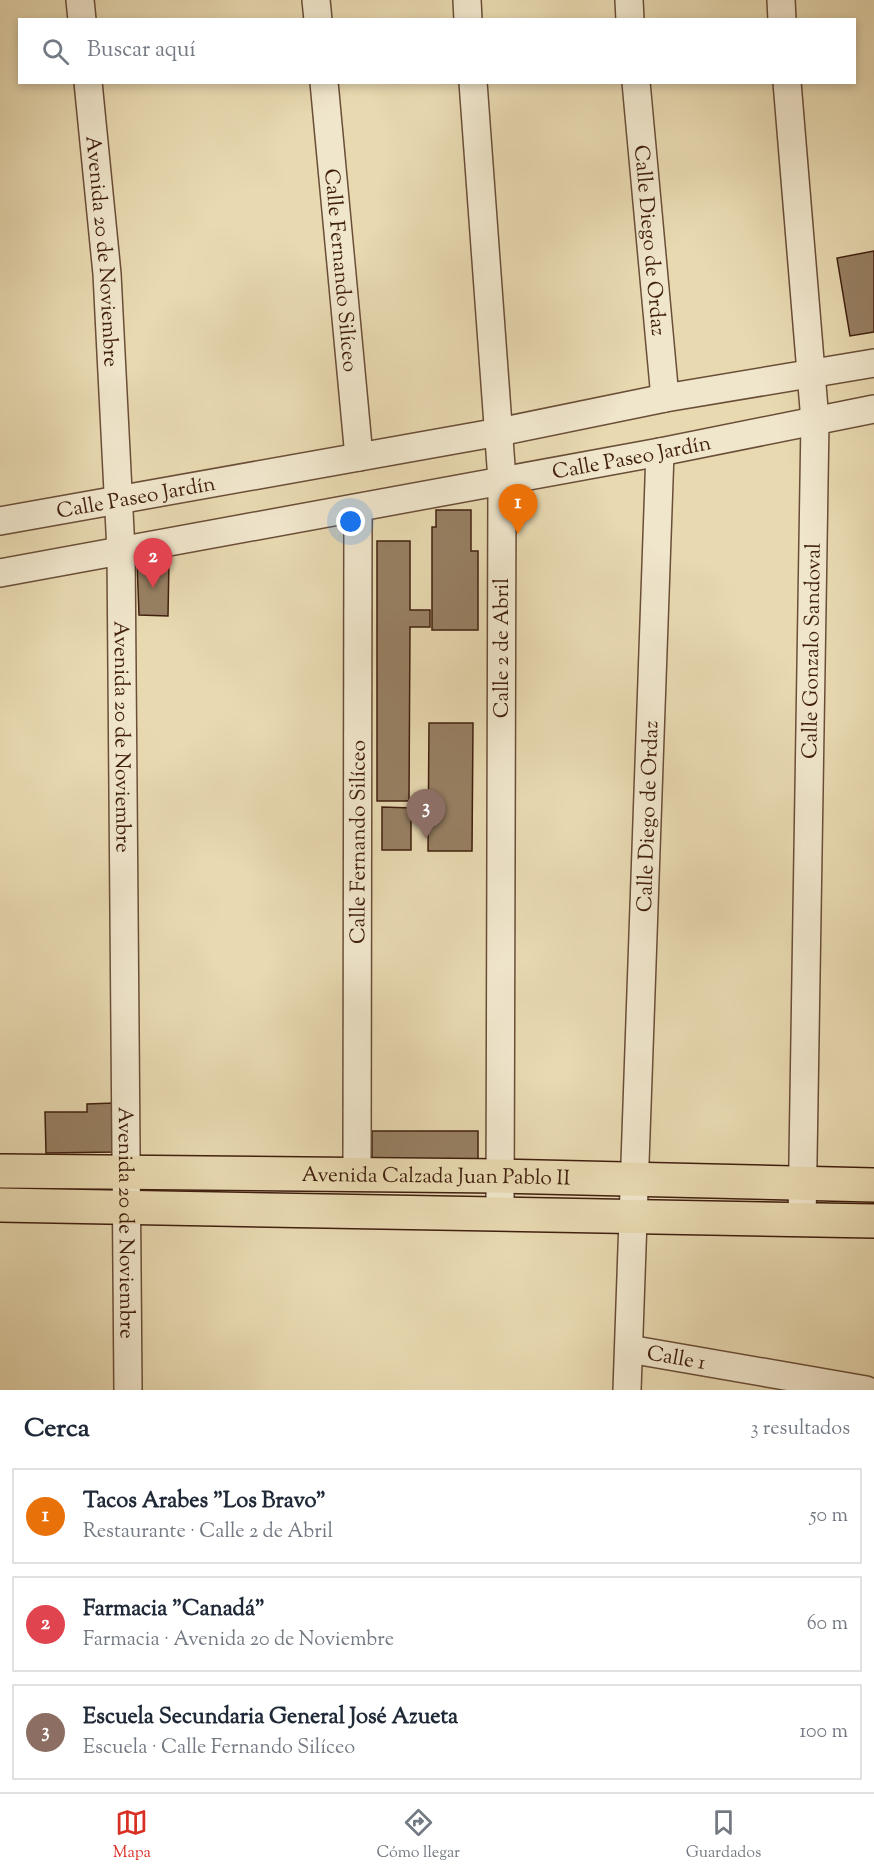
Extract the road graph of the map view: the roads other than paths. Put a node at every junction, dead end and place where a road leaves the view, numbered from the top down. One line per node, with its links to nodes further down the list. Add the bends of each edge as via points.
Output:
1 (80, 0): 6 (street)
2 (316, 0): 7 (street)
3 (467, 0): 8 (street)
4 (629, 0): 9 (street)
5 (781, 0): 10 (street)
6 (82, 18)
7 (318, 18)
8 (468, 18)
9 (630, 18)
10 (782, 18)
11 (88, 84): 25 (street, Avenida 20 de Noviembre, via 107,274)
12 (324, 84): 23 (street, Calle Fernando Silíceo)
13 (473, 84): 21 (street, Calle 2 de Abril)
14 (636, 84): 18 (street, Calle Diego de Ordaz)
15 (787, 84): 17 (street, Calle Gonzalo Sandoval)
16 (874, 363): 17 (street, Calle Paseo Jardín)
17 (810, 375): 18 (street, Calle Paseo Jardín); 20 (street, Calle Gonzalo Sandoval)
18 (664, 398): 21 (street, Calle Paseo Jardín)
19 (874, 409): 20 (street, Calle Paseo Jardín)
20 (815, 421): 22 (street, Calle Paseo Jardín); 35 (street, Calle Gonzalo Sandoval)
21 (499, 432): 23 (street, Calle Paseo Jardín); 24 (street, Calle 2 de Abril)
22 (660, 452): 24 (street, Calle Paseo Jardín); 34 (street, Calle Diego de Ordaz)
23 (359, 457): 25 (street, Calle Paseo Jardín)
24 (502, 480): 26 (street, Calle Paseo Jardín); 33 (street, Calle 2 de Abril)
25 (118, 500): 27 (street, Calle Paseo Jardín); 28 (street, Avenida 20 de Noviembre)
26 (358, 508): 28 (street, Calle Paseo Jardín); 32 (street, Calle Fernando Silíceo)
27 (0, 521)
28 (121, 551): 29 (street, Calle Paseo Jardín); 31 (street, Avenida 20 de Noviembre)
29 (0, 573)
30 (0, 1171): 31 (main road, Avenida Calzada Juan Pablo II)
31 (128, 1171): 32 (main road, Avenida Calzada Juan Pablo II); 38 (street, Avenida 20 de Noviembre)
32 (357, 1175): 33 (main road, Avenida Calzada Juan Pablo II)
33 (500, 1176): 34 (main road, Avenida Calzada Juan Pablo II); 39 (street, Calle 2 de Abril)
34 (635, 1181): 35 (main road, Avenida Calzada Juan Pablo II); 40 (street, Calle Diego de Ordaz)
35 (803, 1185): 36 (main road, Avenida Calzada Juan Pablo II); 41 (street, Calle Gonzalo Sandoval)
36 (874, 1185)
37 (0, 1205): 38 (main road, Avenida Calzada Juan Pablo II)
38 (128, 1208): 39 (main road, Avenida Calzada Juan Pablo II); 44 (street, Avenida 20 de Noviembre)
39 (500, 1214): 40 (main road, Avenida Calzada Juan Pablo II)
40 (634, 1218): 41 (main road, Avenida Calzada Juan Pablo II); 43 (street, Calle Diego de Ordaz)
41 (802, 1221): 42 (main road, Avenida Calzada Juan Pablo II)
42 (874, 1221)
43 (629, 1349): 45 (street, Calle Diego de Ordaz); 46 (street, Calle 1)
44 (128, 1390)
45 (627, 1390)
46 (866, 1390)

